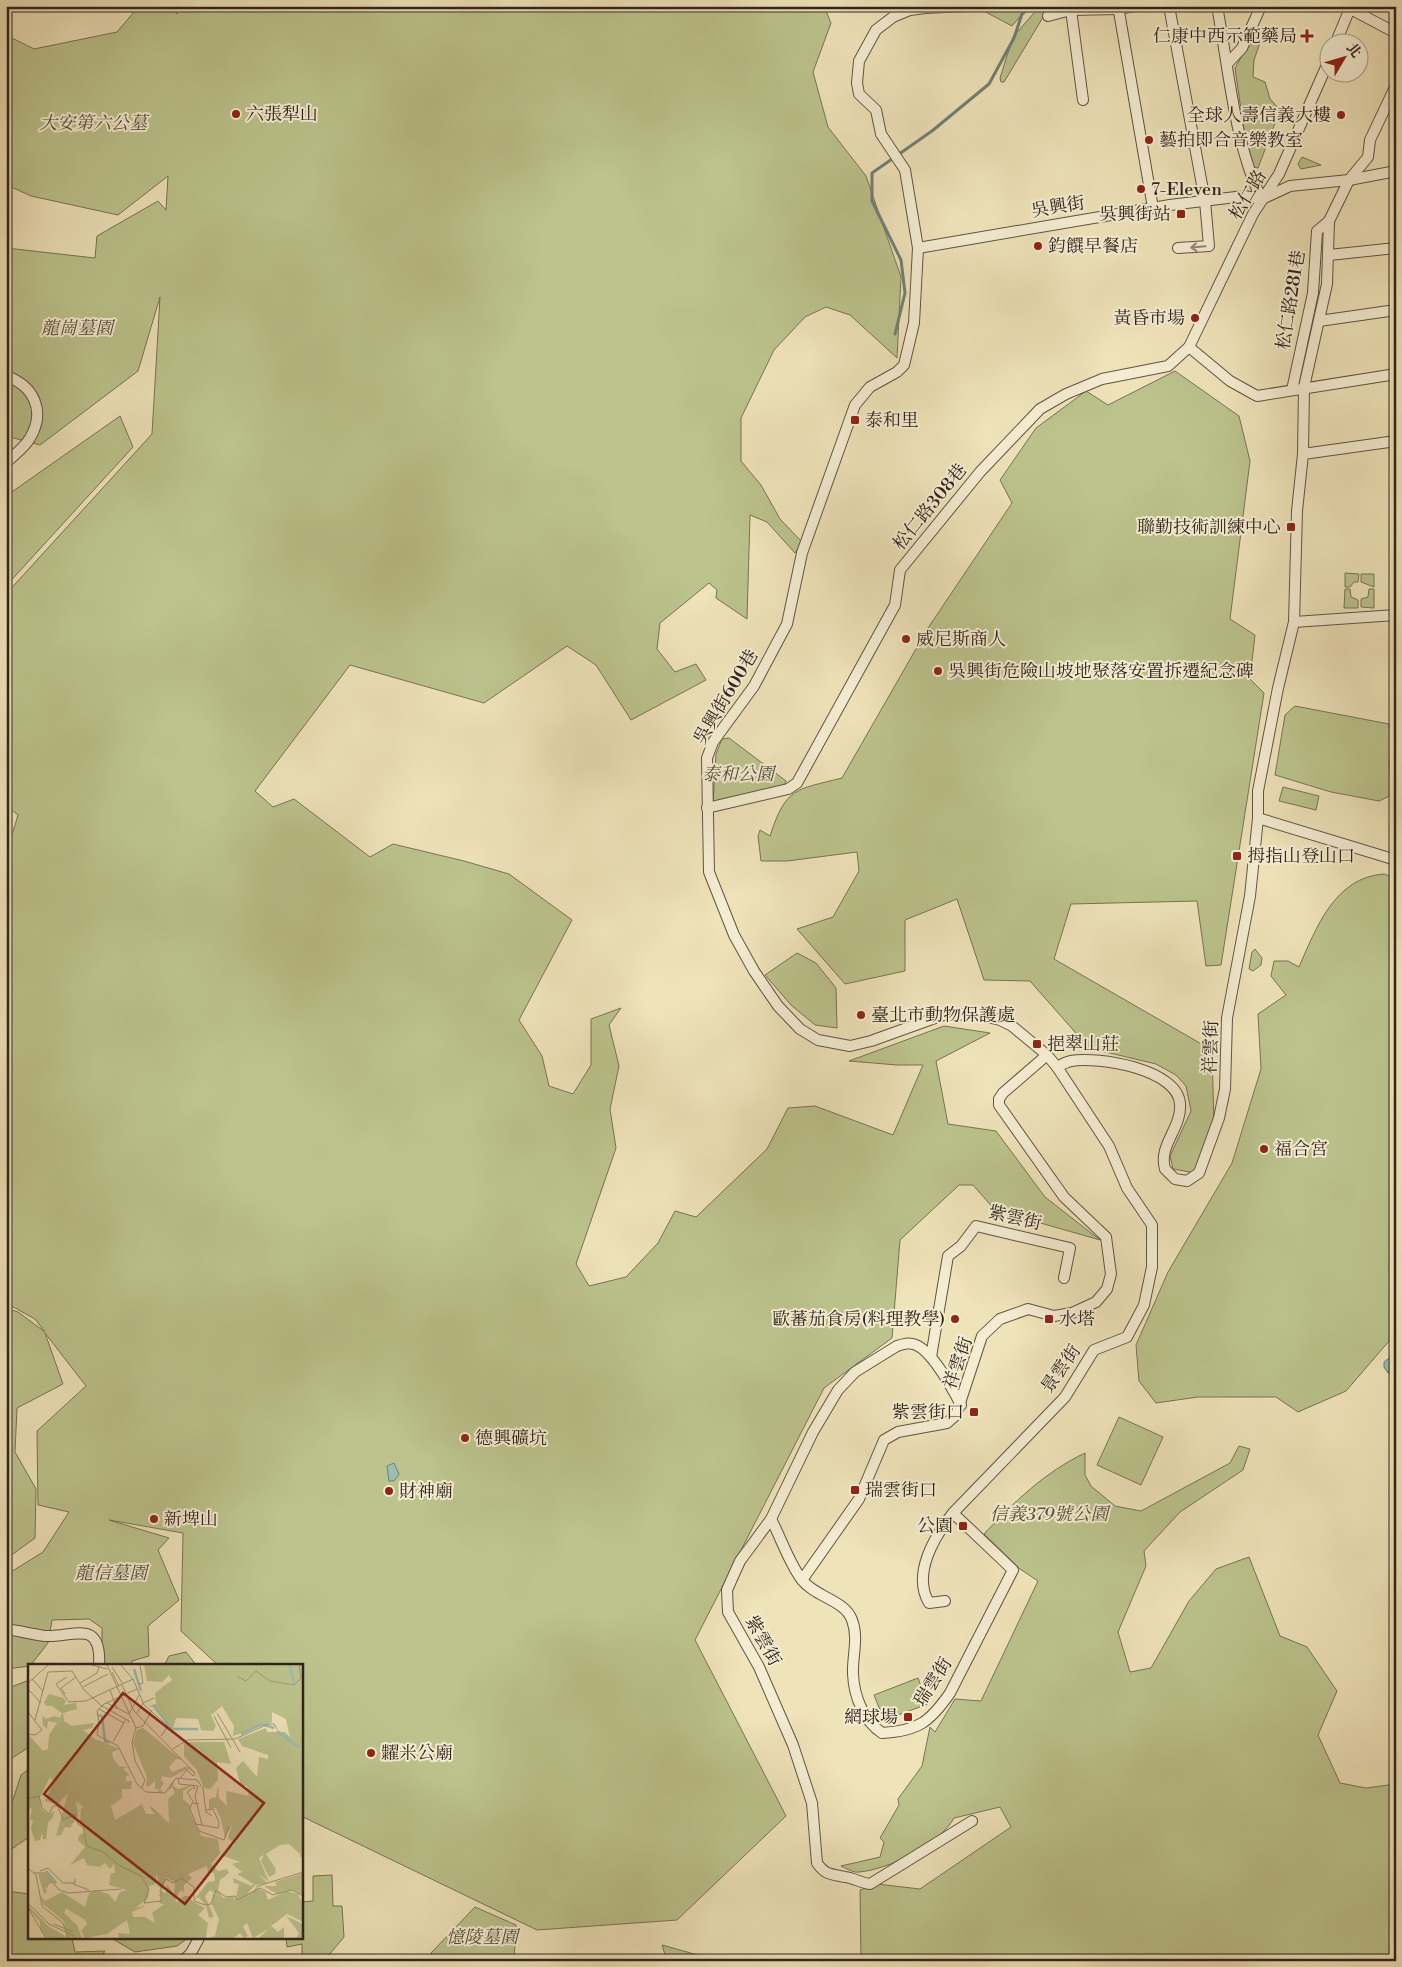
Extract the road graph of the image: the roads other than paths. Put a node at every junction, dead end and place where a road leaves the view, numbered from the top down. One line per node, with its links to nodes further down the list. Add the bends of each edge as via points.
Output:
1 (966, 6): 22 (street, 吳興街600巷, via 910,10 893,17 870,38 859,61 859,94 876,110 881,134 905,170)
2 (1134, 6): 7 (street)
3 (1169, 6): 19 (street)
4 (1217, 6): 12 (street)
5 (1261, 6): 12 (street, via 1242,48)
6 (1349, 7): 10 (street); 11 (street)
7 (1118, 8): 8 (street); 20 (street)
8 (1071, 10): 9 (street); 15 (street)
9 (1048, 16)
10 (1340, 32)
11 (1396, 33)
12 (1228, 63): 18 (street, via 1251,180)
13 (1320, 81): 18 (street, 松仁路, via 1280,174)
14 (1396, 85): 17 (street, 松仁路281巷, via 1370,140 1368,157)
15 (1083, 100)
16 (1396, 171): 17 (street, 吳興街)
17 (1349, 180): 18 (street, 吳興街, via 1290,186); 21 (street, 松仁路281巷)
18 (1262, 199): 19 (street, 吳興街, via 1244,196); 28 (street, 松仁路)
19 (1205, 201): 20 (street, 吳興街); 23 (street, one-way to 23, via 1209,246)
20 (1153, 208): 22 (street, 吳興街)
21 (1329, 221): 25 (street, 祥雲街); 32 (street, 松仁路281巷, via 1318,231 1312,293)
22 (918, 248): 38 (street, 吳興街600巷, via 914,323 904,365 870,387 856,405 802,553 787,624 754,686 713,742 707,758)
23 (1178, 248)
24 (1396, 248): 25 (street)
25 (1329, 255): 27 (street, 祥雲街)
26 (1396, 310): 27 (street)
27 (1320, 321): 31 (street, 祥雲街)
28 (1189, 347): 32 (street, via 1230,381 1257,396); 38 (street, 松仁路308巷, via 1168,366 1102,379 1040,409 972,480 900,570 895,605 796,784 788,789)
29 (1396, 374): 31 (street)
30 (6, 376): 35 (street, via 25,385 38,407 30,438)
31 (1304, 387): 32 (street); 34 (street, 祥雲街)
32 (1292, 390)
33 (1396, 441): 34 (street)
34 (1302, 454): 37 (street, 祥雲街)
35 (6, 463)
36 (1396, 615): 37 (street)
37 (1294, 622): 39 (street, 祥雲街, via 1258,791)
38 (707, 808): 41 (street, 吳興街600巷, via 709,872 734,935 778,1006 800,1029 818,1040 850,1046 871,1042 946,1014 980,1015 1012,1026)
39 (1258, 818): 40 (street); 42 (street, 祥雲街, via 1250,896 1227,1018 1225,1089 1219,1118 1199,1173 1187,1181 1175,1179 1165,1169 1164,1149 1180,1110 1178,1095 1170,1083 1153,1073 1100,1062 1070,1061)
40 (1396, 860)
41 (1047, 1055): 42 (street, 景雲街); 45 (street, 祥雲街, via 1003,1092 999,1105 1064,1197 1106,1237 1110,1283 1096,1302 1072,1313 1054,1316 1028,1309 1000,1319 982,1336)
42 (1057, 1067): 46 (street, 景雲街, via 1109,1146 1127,1188 1152,1226 1152,1267 1144,1305 1127,1337 1094,1350 1065,1397)
43 (1064, 1278): 44 (street, 紫雲街, via 1070,1248 976,1226 948,1256)
44 (931, 1357): 45 (street, 紫雲街); 47 (street, 紫雲街, via 916,1345 903,1344 867,1363 846,1380 813,1432)
45 (961, 1405): 48 (street, 祥雲街, via 947,1422 898,1432 884,1440 859,1498)
46 (953, 1513): 48 (street, 瑞雲街, via 1013,1570 950,1693 926,1723 912,1730 882,1734 871,1726 863,1711 853,1674 856,1649 852,1620 844,1608 817,1594); 49 (street, 景雲街, via 930,1551 922,1580 922,1592 929,1603)
47 (771, 1519): 48 (street, 瑞雲街); 52 (street, 紫雲街, via 740,1561 727,1590 728,1612 759,1667 793,1744 812,1803 817,1863 822,1871 830,1876 870,1884)
48 (802, 1580)
49 (945, 1601)
50 (6, 1629): 51 (street, via 46,1636 82,1632 97,1644)
51 (99, 1664)
52 (972, 1821)
53 (198, 1940): 54 (street)
54 (183, 1961)

